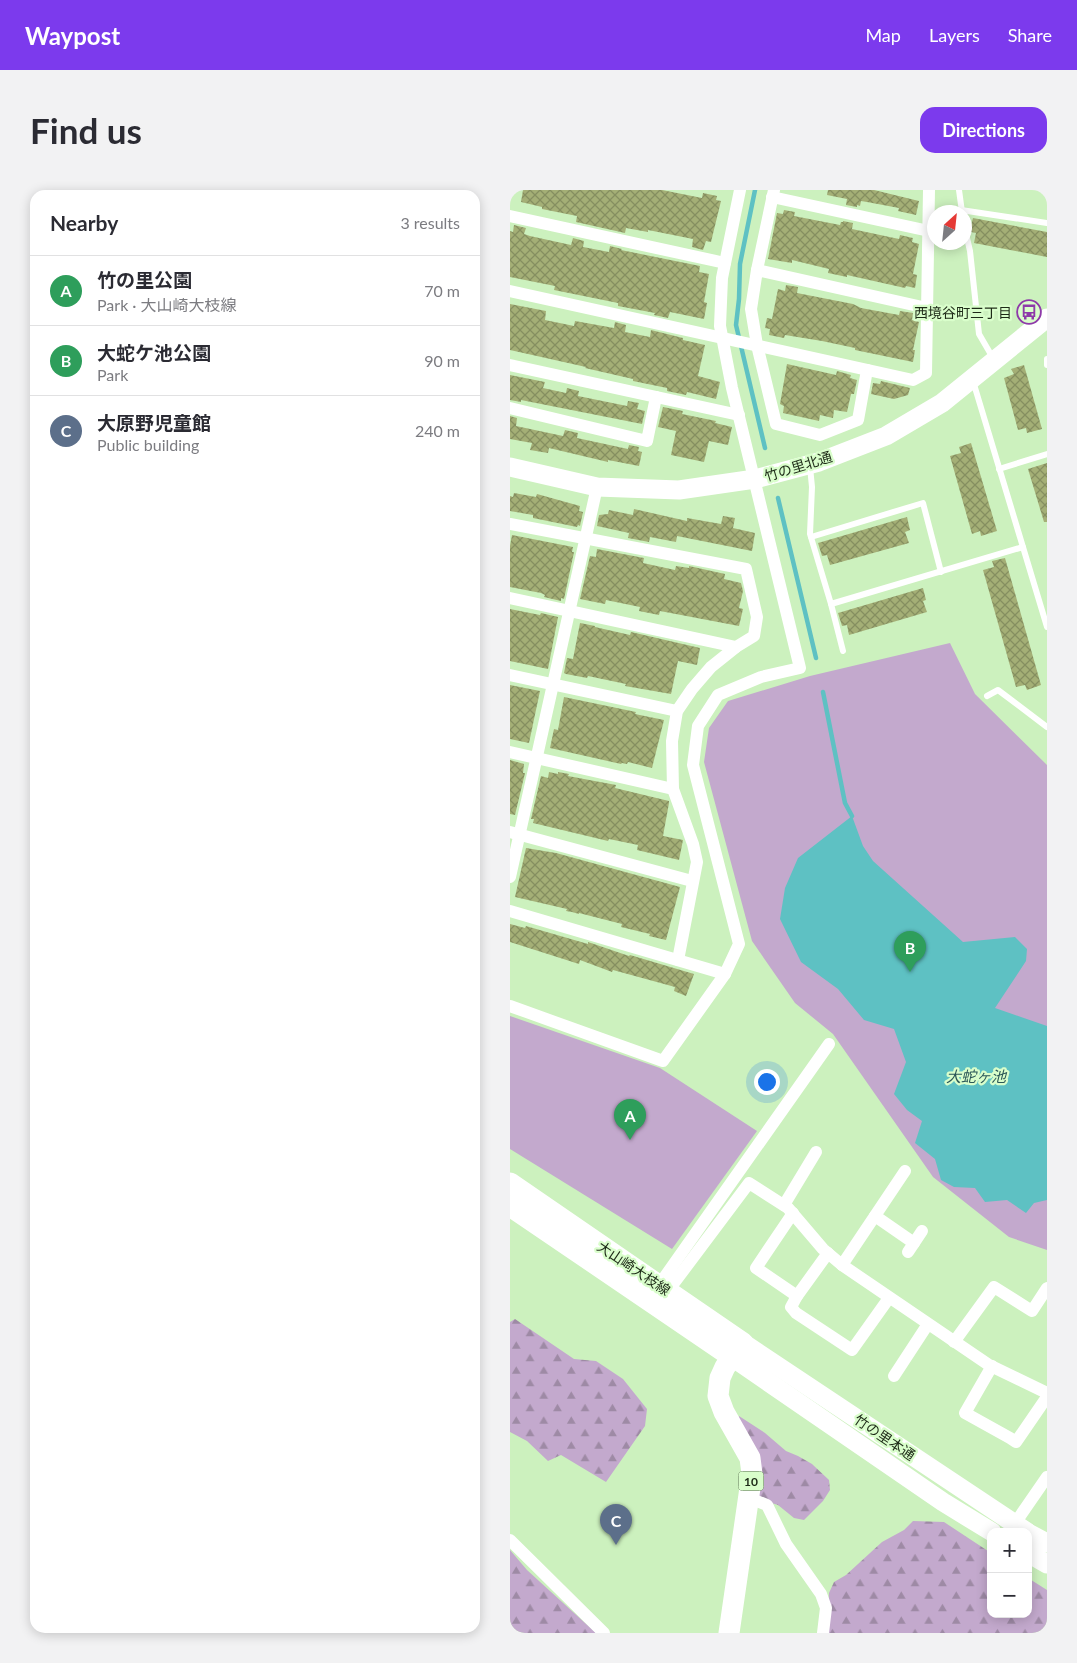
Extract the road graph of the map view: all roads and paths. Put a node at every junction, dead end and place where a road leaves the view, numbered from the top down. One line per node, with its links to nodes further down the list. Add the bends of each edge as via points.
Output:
1 (740, 190): 13 (street)
2 (929, 190): 5 (street)
3 (959, 190): 6 (lane)
4 (773, 194): 10 (street); 14 (street)
5 (929, 205)
6 (960, 205)
7 (972, 213): 9 (lane)
8 (510, 216): 13 (street)
9 (1047, 224)
10 (927, 231)
11 (928, 250): 16 (street)
12 (970, 250): 21 (lane, via 979,334)
13 (725, 263): 18 (street)
14 (757, 270): 16 (street); 19 (street, via 751,309)
15 (510, 291): 18 (street)
16 (927, 308): 24 (street, via 926,373 913,380)
17 (1047, 318): 21 (street, 竹の里北通)
18 (722, 337): 19 (street); 28 (street)
19 (757, 345): 24 (street); 24 (street, via 776,424 820,435 858,420)
20 (1047, 360): 23 (lane)
21 (995, 361): 25 (street, 竹の里北通)
22 (510, 365): 26 (street)
23 (1047, 365)
24 (867, 370)
25 (973, 379): 30 (street, 竹の里北通, via 942,403 886,436); 32 (lane)
26 (656, 397): 27 (street, via 647,441); 28 (street)
27 (510, 408)
28 (739, 415): 33 (street)
29 (1047, 454): 32 (lane)
30 (810, 464): 33 (street, 竹の里北通); 36 (lane)
31 (510, 467): 34 (street, 竹の里北通)
32 (999, 468): 38 (lane)
33 (755, 479): 34 (street, 竹の里北通, via 679,490); 59 (street, via 800,668 761,677 718,694 698,726 693,765 739,944)
34 (597, 487): 37 (street)
35 (510, 524): 37 (street)
36 (811, 537): 39 (lane, via 924,503); 41 (lane)
37 (586, 538): 42 (street); 44 (street, via 746,569 757,618 754,636)
38 (1023, 547): 39 (lane); 43 (lane)
39 (941, 572): 41 (lane)
40 (510, 598): 42 (street)
41 (831, 604): 45 (lane)
42 (569, 611): 44 (street); 47 (street)
43 (1047, 626)
44 (736, 647): 49 (street, via 711,666)
45 (843, 651)
46 (510, 675): 47 (street)
47 (553, 684): 49 (street); 52 (street)
48 (988, 696): 50 (lane, via 998,690)
49 (678, 711): 53 (street, via 672,741)
50 (1047, 727)
51 (510, 752): 52 (street)
52 (536, 758): 53 (street); 54 (street)
53 (673, 789): 56 (street, via 694,844 697,862)
54 (515, 834): 55 (street); 56 (street)
55 (510, 877)
56 (692, 881): 58 (street)
57 (510, 911): 58 (street)
58 (678, 960): 59 (street)
59 (725, 974): 60 (street, via 663,1061)
60 (510, 1006)
61 (829, 1044): 71 (street)
62 (816, 1152): 66 (street)
63 (905, 1171): 67 (street)
64 (510, 1183): 71 (main road, 大山崎大枝線)
65 (510, 1206): 77 (main road, 大山崎大枝線)
66 (788, 1209): 69 (street); 71 (street, via 748,1183); 73 (street, via 756,1268)
67 (875, 1216): 68 (street, via 911,1247); 70 (street)
68 (922, 1231)
69 (828, 1254): 70 (street); 73 (street)
70 (842, 1265): 74 (street)
71 (664, 1288): 77 (main road, 大山崎大枝線)
72 (1047, 1288): 76 (street, via 1032,1311 994,1287)
73 (797, 1296): 74 (street, via 791,1307 796,1313 852,1350)
74 (889, 1298): 75 (street)
75 (928, 1324): 76 (street); 79 (street)
76 (954, 1342): 78 (street)
77 (738, 1350): 83 (main road, 10, via 720,1378 718,1396 750,1458); 84 (street, 竹の里本通); 86 (street, 竹の里本通, via 944,1502)
78 (992, 1366): 80 (street); 81 (street, via 965,1413 1016,1442)
79 (894, 1376)
80 (1047, 1393)
81 (1047, 1397)
82 (1047, 1477): 85 (street)
83 (750, 1498): 93 (main road, 10); 94 (street, via 766,1505 786,1544 821,1594 826,1608)
84 (1017, 1528)
85 (1021, 1528)
86 (987, 1529)
87 (1032, 1536): 89 (street, 竹の里本通)
88 (510, 1540): 92 (street)
89 (1047, 1544)
90 (1032, 1555): 91 (street)
91 (1047, 1564)
92 (604, 1633)
93 (728, 1633)
94 (823, 1633)

